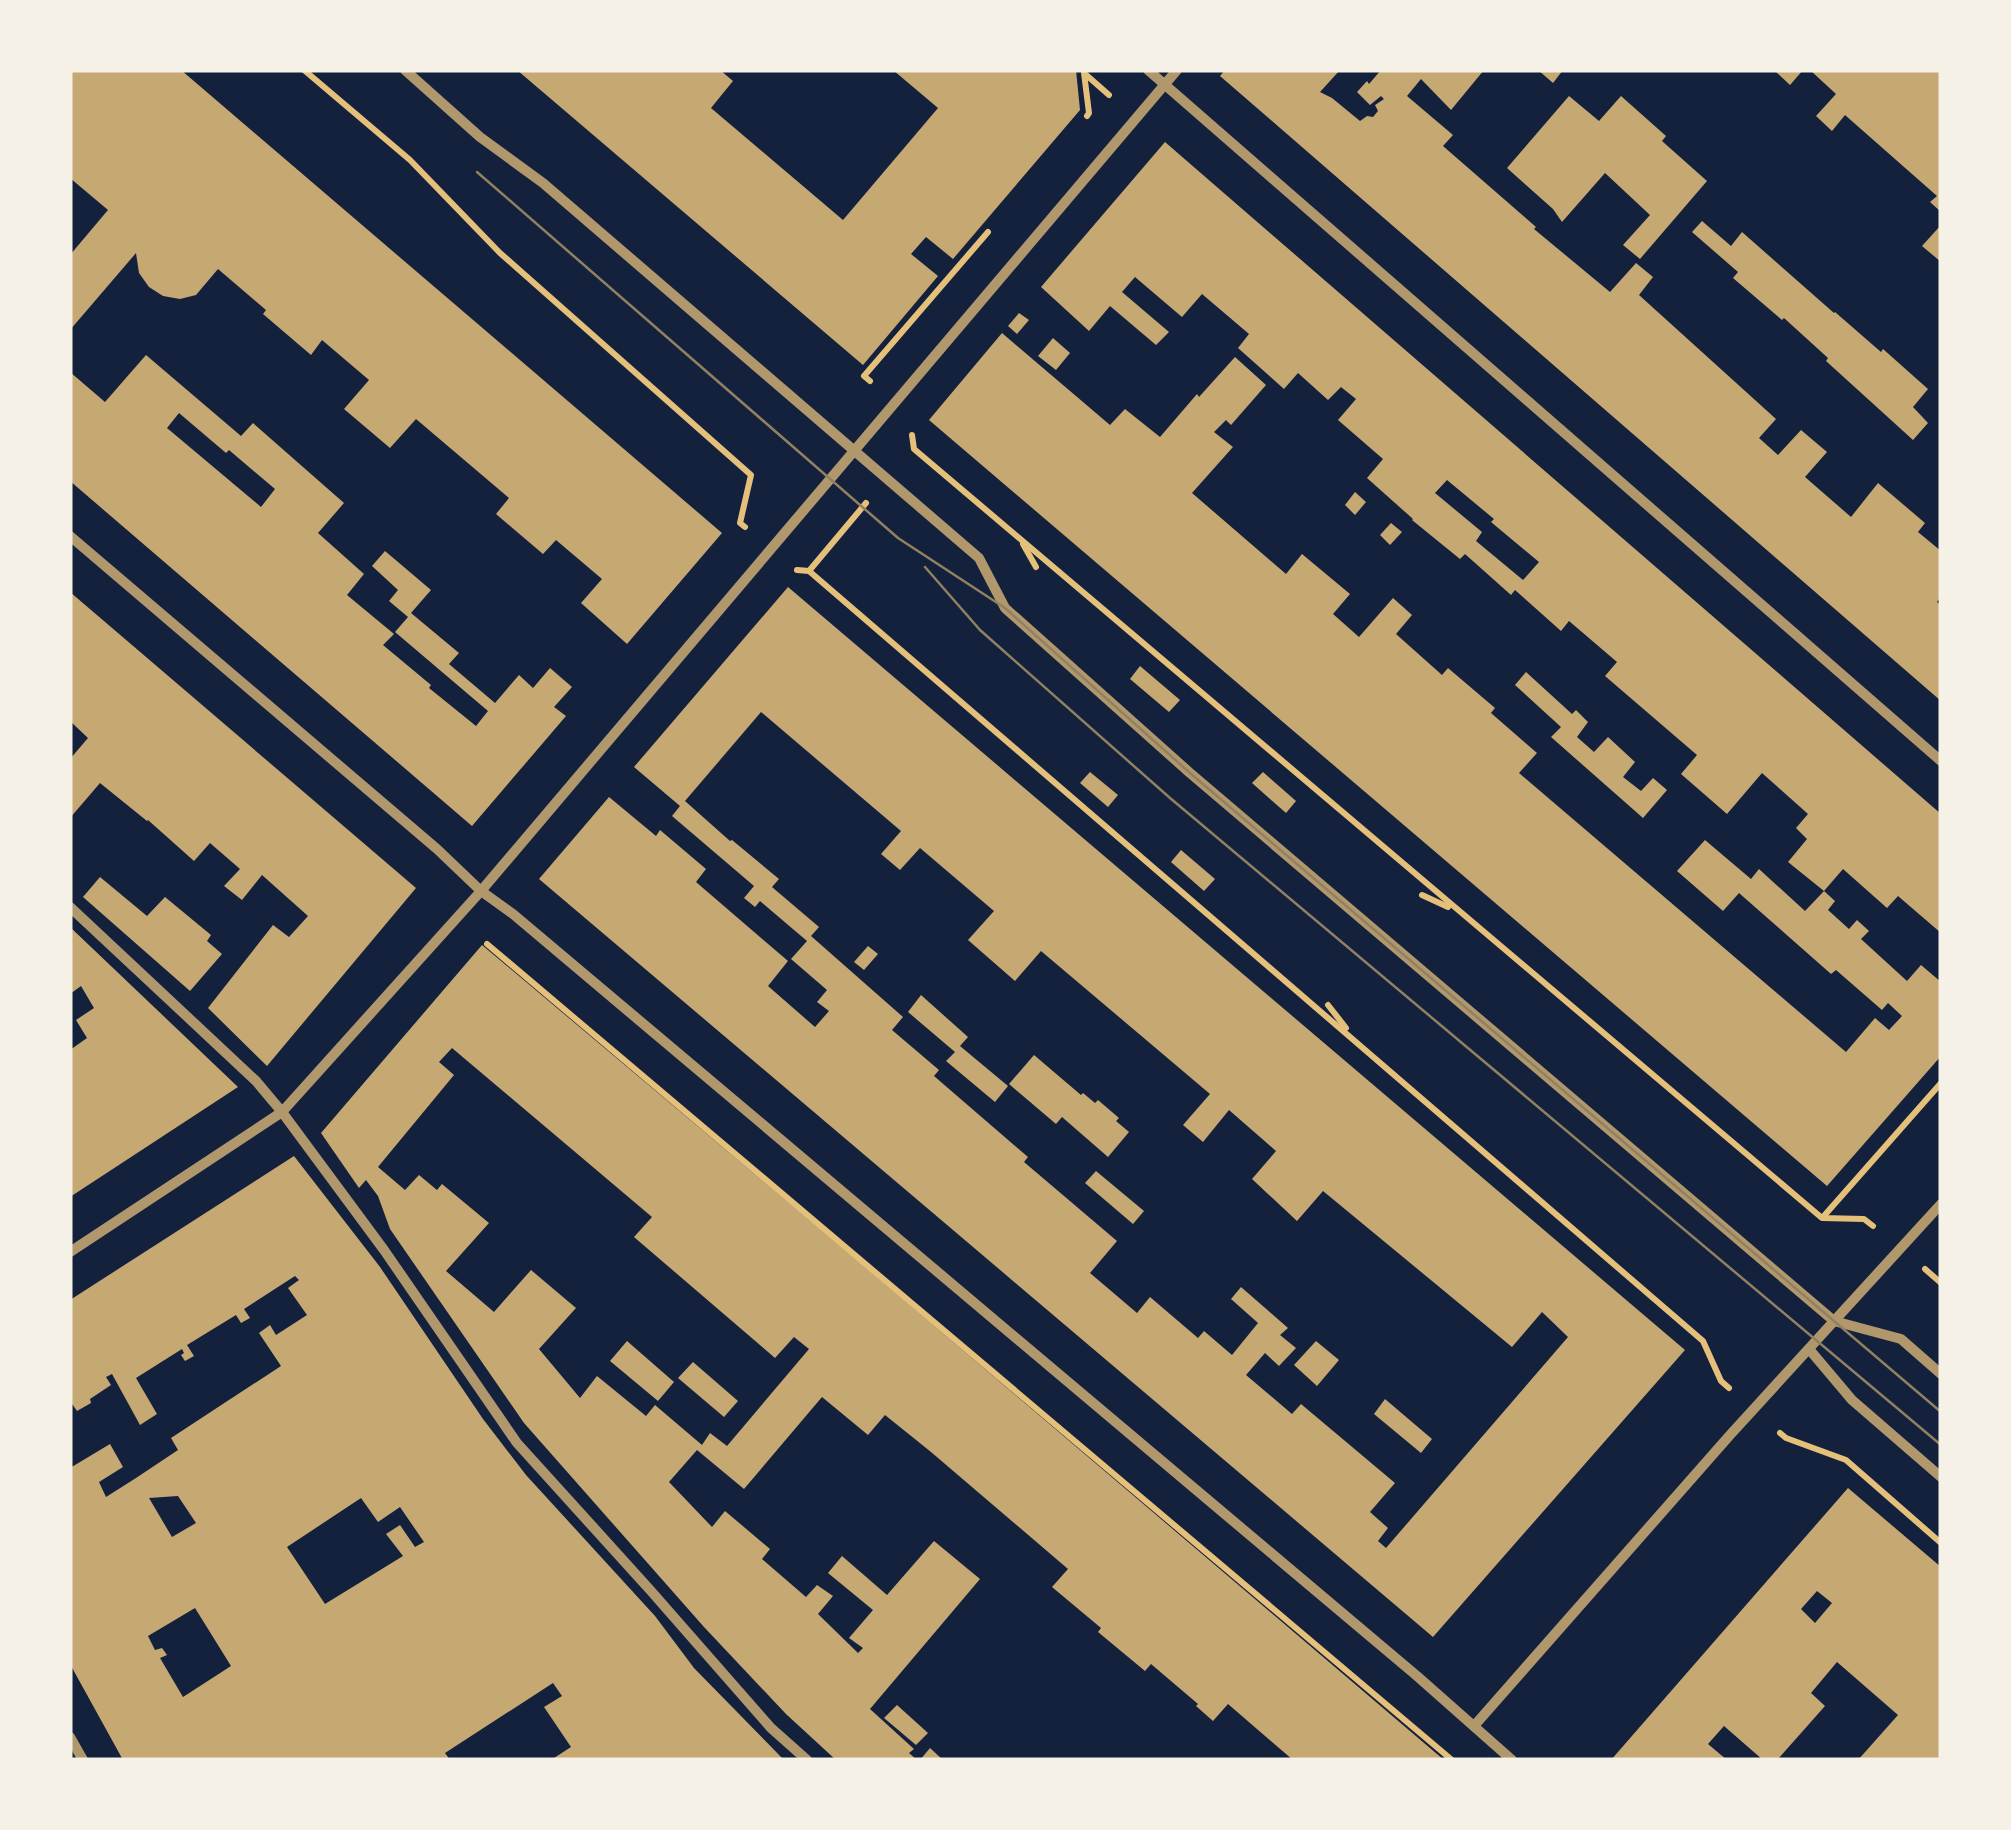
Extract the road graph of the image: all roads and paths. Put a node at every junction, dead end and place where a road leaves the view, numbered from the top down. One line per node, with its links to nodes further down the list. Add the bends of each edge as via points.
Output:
1 (304, 70): 13 (path, via 751,475)
2 (405, 70): 11 (street)
3 (1148, 70): 5 (street)
4 (1177, 70): 5 (street)
5 (1165, 85): 9 (street); 21 (street)
6 (1110, 96): 7 (path, via 1084,73 1089,113)
7 (1077, 128)
8 (990, 229): 9 (path, via 864,376)
9 (895, 404): 11 (street)
10 (912, 433): 15 (path, via 914,449)
11 (854, 449): 12 (street); 22 (street)
12 (887, 478): 18 (path); 35 (street, via 979,558 1004,608)
13 (740, 523)
14 (70, 536): 22 (street)
15 (1020, 539): 16 (path); 25 (path)
16 (1036, 567)
17 (797, 570): 18 (path)
18 (809, 571): 19 (path)
19 (911, 658): 20 (path); 28 (path)
20 (938, 676)
21 (1941, 761)
22 (481, 891): 30 (street); 42 (street)
23 (1422, 895): 25 (path)
24 (70, 907): 30 (street)
25 (1458, 911): 32 (path)
26 (479, 937): 46 (path)
27 (1328, 1005): 28 (path)
28 (1358, 1042): 38 (path, via 1703,1341)
29 (1941, 1083): 32 (path)
30 (282, 1112): 34 (street); 45 (street, via 516,1443 770,1728)
31 (1941, 1204): 35 (street)
32 (1822, 1218): 33 (path)
33 (1864, 1218)
34 (70, 1252)
35 (1834, 1321): 36 (street); 37 (street, via 1900,1339)
36 (1810, 1349): 40 (street, via 1852,1400); 42 (street)
37 (1941, 1374)
38 (1721, 1381)
39 (1786, 1438): 41 (path, via 1846,1460)
40 (1941, 1476)
41 (1941, 1543)
42 (1474, 1726): 47 (street)
43 (70, 1738): 44 (street)
44 (82, 1760)
45 (807, 1760)
46 (1452, 1760)
47 (1512, 1760)

